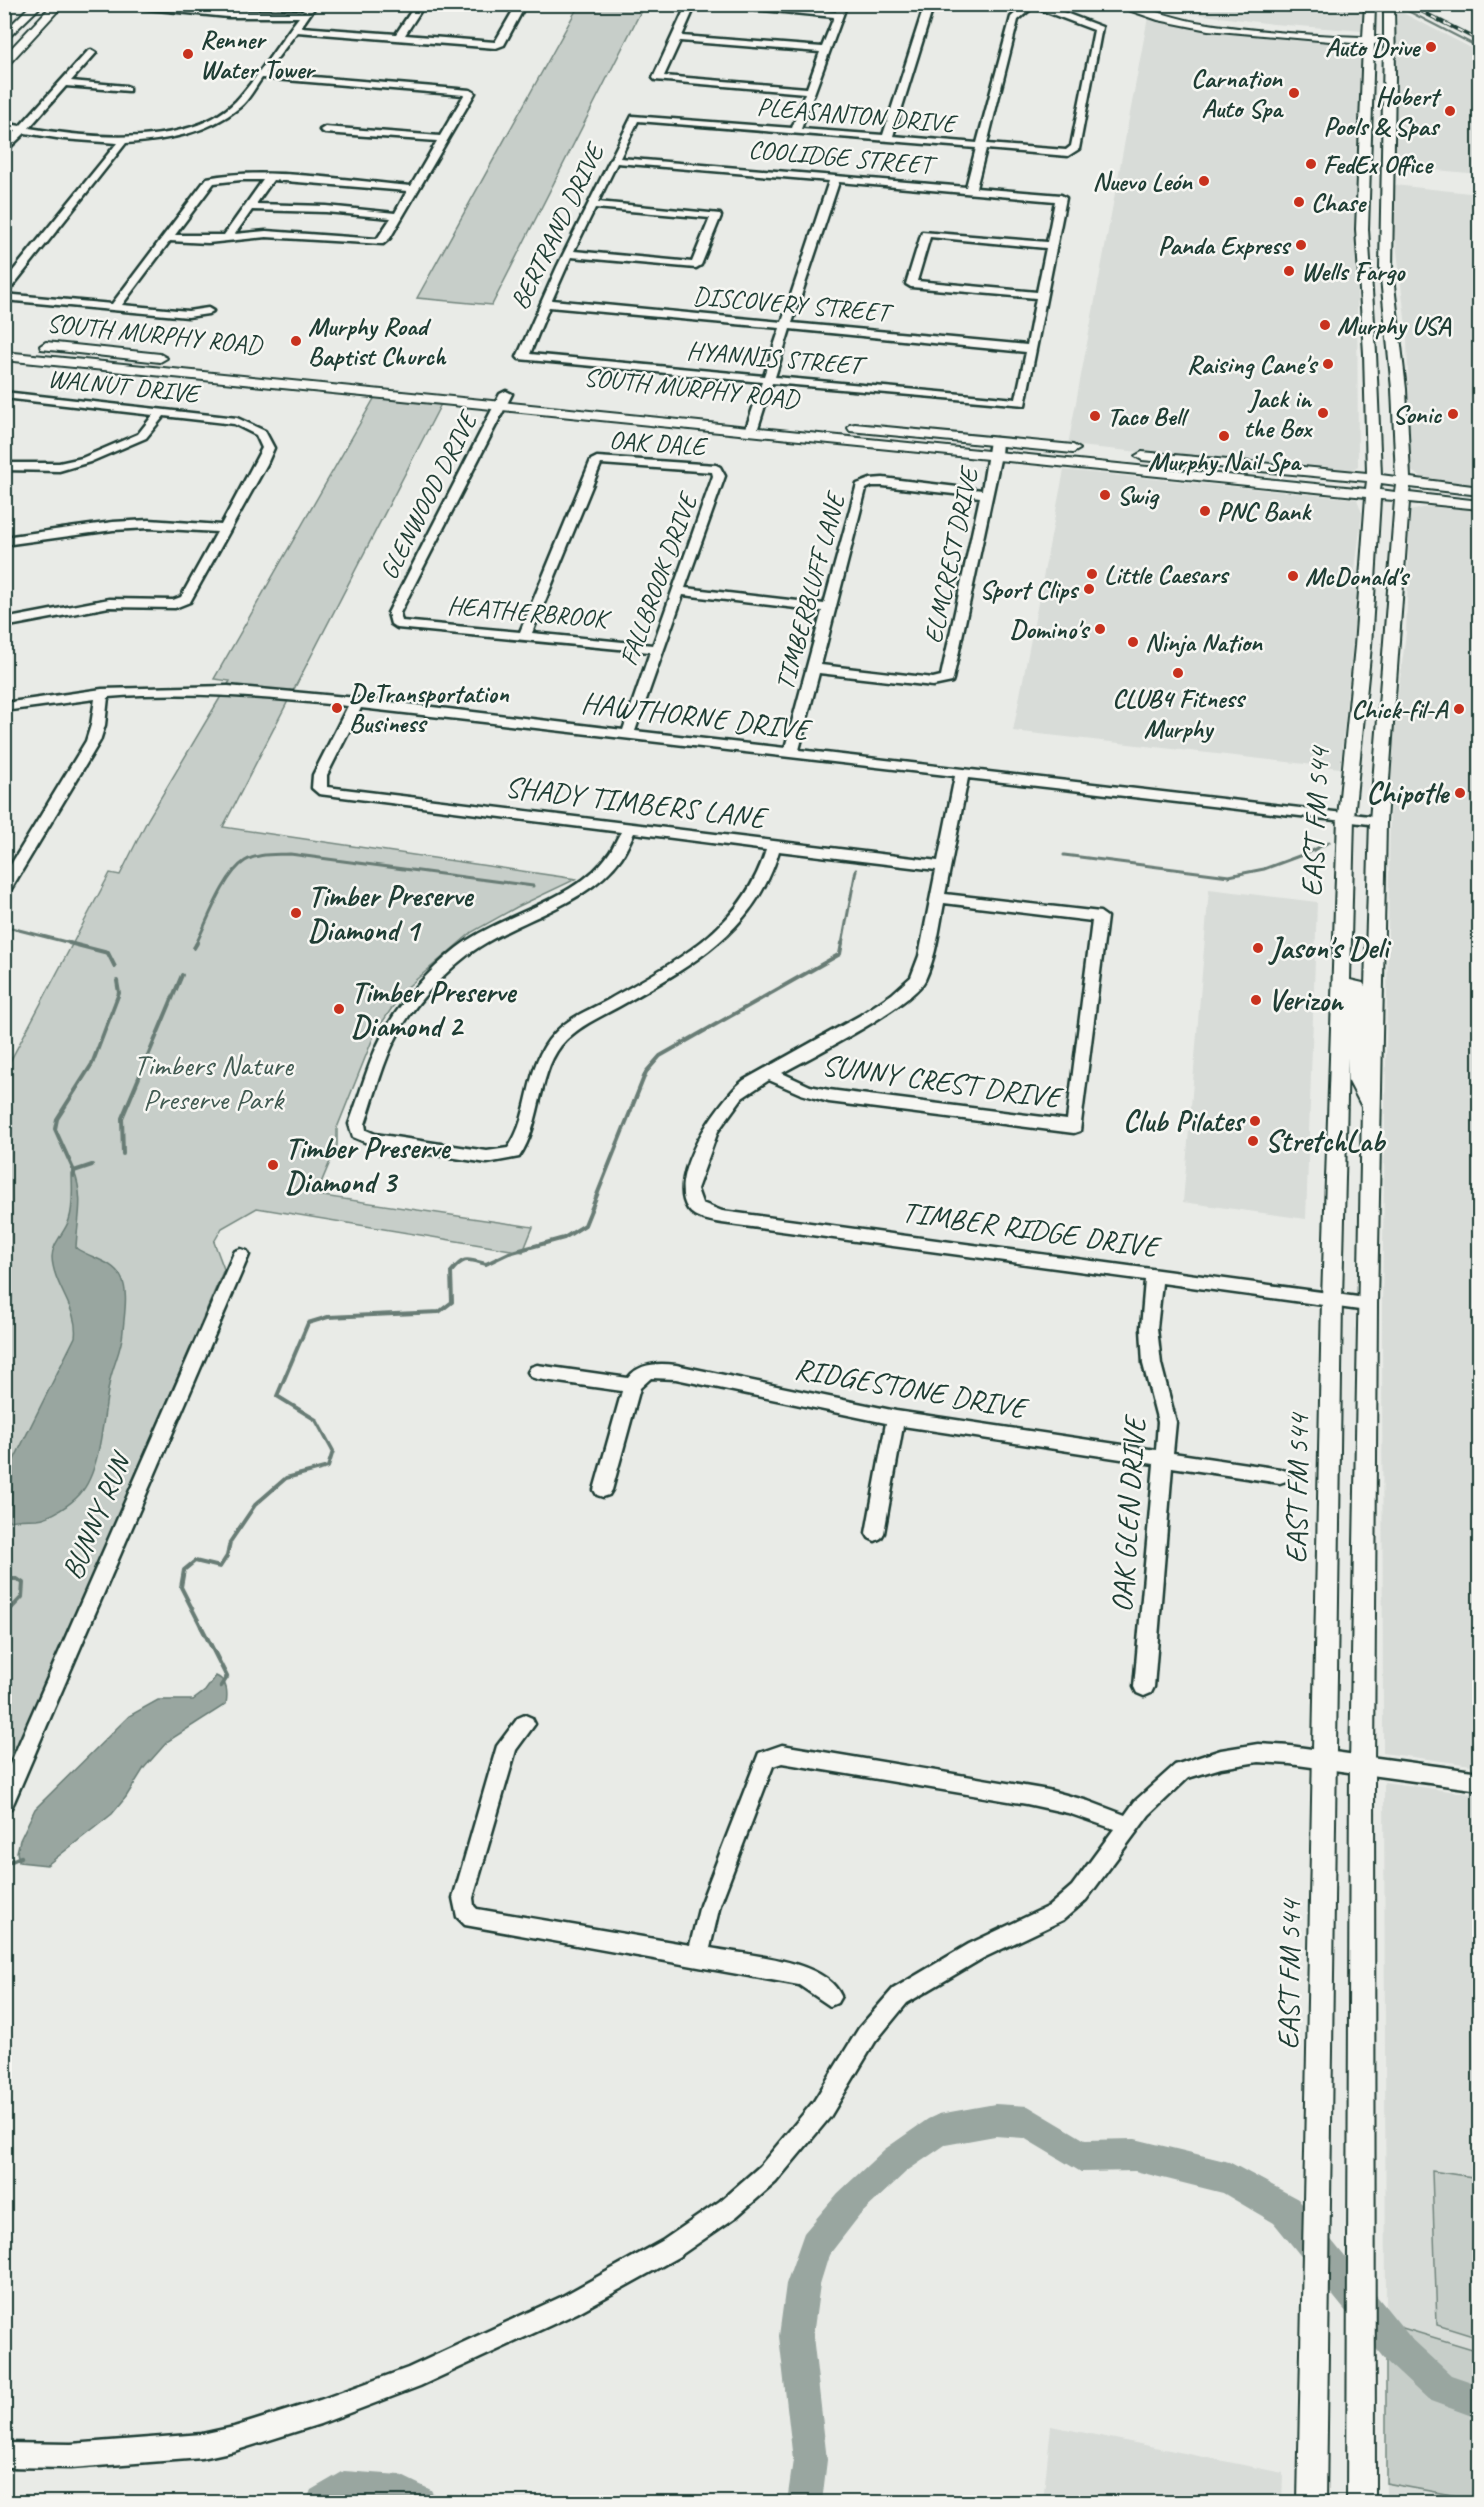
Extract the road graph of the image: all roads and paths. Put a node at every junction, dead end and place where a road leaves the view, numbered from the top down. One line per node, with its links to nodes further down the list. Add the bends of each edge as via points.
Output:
1 (38, 4): 23 (main road)
2 (59, 4): 27 (main road)
3 (100, 4): 16 (street, via 228,14)
4 (313, 4): 16 (street)
5 (421, 4): 21 (street)
6 (522, 4): 21 (street, via 501,43 496,45)
7 (692, 4): 22 (street)
8 (706, 4): 17 (street)
9 (843, 4): 17 (street)
10 (930, 4): 40 (street)
11 (1033, 4): 42 (street, via 1014,19); 42 (street, PLEASANTON DRIVE, via 1099,29 1076,147 1068,153)
12 (1116, 4): 19 (main road, via 1187,23)
13 (1148, 4): 19 (main road)
14 (1370, 4): 20 (main road, EAST FM 544)
15 (1389, 4): 24 (main road, EAST FM 544)
16 (306, 14): 18 (street)
17 (839, 15): 25 (street)
18 (295, 29): 21 (street); 28 (street)
19 (1261, 29): 20 (main road)
20 (1369, 37): 24 (main road); 33 (main road, EAST FM 544)
21 (399, 38)
22 (677, 38): 25 (street); 31 (street, via 657,78)
23 (4, 39)
24 (1390, 39): 34 (main road, EAST FM 544)
25 (825, 50): 31 (street)
26 (91, 53): 29 (street)
27 (4, 63)
28 (260, 75): 39 (street, via 470,93); 41 (street, via 238,104 221,117 165,137)
29 (64, 83): 30 (street); 36 (street)
30 (126, 89)
31 (809, 91): 38 (street)
32 (635, 118): 38 (street, PLEASANTON DRIVE); 44 (street, BERTRAND DRIVE)
33 (1366, 123): 34 (main road); 47 (main road, EAST FM 544)
34 (1388, 124): 48 (main road, EAST FM 544)
35 (4, 126): 36 (street)
36 (23, 129): 41 (street); 43 (street)
37 (325, 130): 39 (street)
38 (795, 132): 40 (street, PLEASANTON DRIVE)
39 (443, 139): 49 (street)
40 (887, 139): 42 (street, PLEASANTON DRIVE)
41 (123, 141): 58 (street)
42 (982, 146): 50 (street)
43 (4, 150)
44 (614, 160): 46 (street, COOLIDGE STREET); 51 (street, BERTRAND DRIVE)
45 (270, 177): 49 (street); 52 (street); 54 (street, via 211,180)
46 (835, 179): 50 (street, COOLIDGE STREET); 66 (street)
47 (1364, 184): 48 (main road); 61 (main road, EAST FM 544, via 1362,229)
48 (1386, 186): 62 (main road, EAST FM 544)
49 (413, 189): 53 (street)
50 (970, 191): 56 (street, COOLIDGE STREET, via 1061,198)
51 (593, 205): 57 (street, BERTRAND DRIVE); 57 (street, via 716,216 696,265)
52 (250, 207): 53 (street); 55 (street)
53 (398, 216): 55 (street, via 379,242 266,234)
54 (167, 238): 55 (street); 64 (street)
55 (227, 238)
56 (1052, 244): 59 (street); 59 (street, via 926,234 911,284)
57 (569, 254): 63 (street, BERTRAND DRIVE)
58 (4, 290)
59 (1041, 295): 68 (street)
60 (4, 297): 64 (street)
61 (1367, 300): 62 (main road); 80 (main road, EAST FM 544)
62 (1388, 302): 81 (main road, EAST FM 544, via 1399,389)
63 (546, 303): 66 (street, DISCOVERY STREET); 70 (street, BERTRAND DRIVE)
64 (116, 306): 65 (street, via 188,314)
65 (208, 311)
66 (786, 326): 68 (street, DISCOVERY STREET); 72 (street)
67 (37, 345): 71 (main road, SOUTH MURPHY ROAD)
68 (1031, 349): 72 (street, HYANNIS STREET, via 1021,403)
69 (4, 356): 71 (main road, SOUTH MURPHY ROAD)
70 (523, 357): 72 (street, HYANNIS STREET)
71 (203, 370): 74 (main road, SOUTH MURPHY ROAD)
72 (768, 380): 76 (street)
73 (4, 395): 75 (street, WALNUT DRIVE)
74 (503, 400): 76 (main road, SOUTH MURPHY ROAD); 91 (street, GLENWOOD DRIVE, via 394,613)
75 (161, 413): 78 (street, via 142,436 86,460 59,467); 85 (street, WALNUT DRIVE, via 237,421 261,433 268,448)
76 (753, 424): 77 (main road, SOUTH MURPHY ROAD)
77 (995, 448): 80 (main road, SOUTH MURPHY ROAD); 83 (street, ELMCREST DRIVE)
78 (4, 466)
79 (719, 476): 87 (street, FALLBROOK DRIVE); 93 (street, OAK DALE, via 716,469 597,460)
80 (1373, 485): 81 (main road, SOUTH MURPHY ROAD); 89 (main road, EAST FM 544)
81 (1402, 489): 82 (main road); 84 (main road); 90 (main road, EAST FM 544)
82 (1479, 491)
83 (986, 494): 88 (street, TIMBERBLUFF LANE, via 870,483 861,487); 95 (street, ELMCREST DRIVE, via 948,679 933,682)
84 (1479, 505)
85 (225, 529): 86 (street, via 125,525); 92 (street, via 191,592 175,604 109,603)
86 (4, 541)
87 (677, 591): 88 (street); 94 (street, FALLBROOK DRIVE)
88 (829, 608): 95 (street, TIMBERBLUFF LANE)
89 (1365, 612): 90 (main road); 102 (main road, EAST FM 544)
90 (1394, 616): 103 (main road, EAST FM 544)
91 (397, 620): 93 (street, HEATHERBROOK, via 397,624 404,625)
92 (4, 623)
93 (525, 635): 94 (street, HEATHERBROOK)
94 (656, 649): 99 (street, FALLBROOK DRIVE)
95 (813, 668): 100 (street, TIMBERBLUFF LANE)
96 (102, 693): 97 (street, HAWTHORNE DRIVE, via 213,689); 98 (street, HAWTHORNE DRIVE); 107 (street, via 93,741)
97 (357, 702): 99 (street, HAWTHORNE DRIVE); 104 (street, SHADY TIMBERS LANE, via 320,775 319,788)
98 (4, 706)
99 (628, 733): 100 (street, HAWTHORNE DRIVE)
100 (791, 753): 101 (street, HAWTHORNE DRIVE)
101 (962, 774): 102 (street, HAWTHORNE DRIVE); 106 (street)
102 (1346, 817): 103 (street, HAWTHORNE DRIVE); 109 (main road, EAST FM 544)
103 (1378, 821): 111 (main road, EAST FM 544)
104 (629, 829): 105 (street, SHADY TIMBERS LANE); 105 (street, via 616,855 598,875 474,944 453,959 401,1015 389,1036 357,1124 359,1133 372,1139 487,1157 513,1153 522,1139 543,1067 555,1042 578,1024 711,944 757,890)
105 (774, 846): 106 (street, SHADY TIMBERS LANE)
106 (945, 867): 108 (street)
107 (4, 889)
108 (938, 898): 110 (street, via 917,980 897,999 864,1020); 110 (street, SUNNY CREST DRIVE, via 1100,917 1074,1127 829,1096)
109 (1341, 984): 111 (main road, via 1357,987 1357,1080); 114 (main road, EAST FM 544)
110 (768, 1073): 113 (street, TIMBER RIDGE DRIVE, via 737,1094 711,1129 688,1189 695,1207 722,1217)
111 (1372, 1107): 115 (main road, EAST FM 544)
112 (241, 1255): 128 (street, BUNNY RUN)
113 (1154, 1275): 114 (street, TIMBER RIDGE DRIVE); 119 (street, OAK GLEN DRIVE, via 1149,1328 1152,1364 1167,1422)
114 (1332, 1299): 115 (street, TIMBER RIDGE DRIVE); 125 (main road, EAST FM 544)
115 (1367, 1304): 126 (main road, EAST FM 544)
116 (537, 1372): 117 (street)
117 (632, 1386): 118 (street, RIDGESTONE DRIVE, via 647,1372 676,1372); 121 (street)
118 (897, 1418): 119 (street, RIDGESTONE DRIVE); 122 (street)
119 (1164, 1458): 120 (street, RIDGESTONE DRIVE); 123 (street, OAK GLEN DRIVE)
120 (1280, 1476)
121 (603, 1490)
122 (875, 1533)
123 (1144, 1687)
124 (525, 1724): 130 (street, via 507,1746 463,1898 464,1910 472,1918)
125 (1326, 1761): 126 (street); 129 (street, via 1258,1753 1199,1765 1163,1787); 134 (main road, EAST FM 544)
126 (1362, 1766): 127 (street); 133 (main road, EAST FM 544)
127 (1479, 1781)
128 (4, 1802)
129 (1128, 1826): 130 (street, via 1081,1806 782,1754 766,1759 710,1905); 132 (street, via 1079,1893 1056,1913 976,1951 900,1996 867,2035 822,2109 768,2174 728,2210 670,2249 569,2305 412,2378 234,2439 201,2446 71,2456)
130 (698, 1956): 131 (street, via 804,1976)
131 (830, 1996)
132 (4, 2455)
133 (1361, 2493)
134 (1312, 2502)

